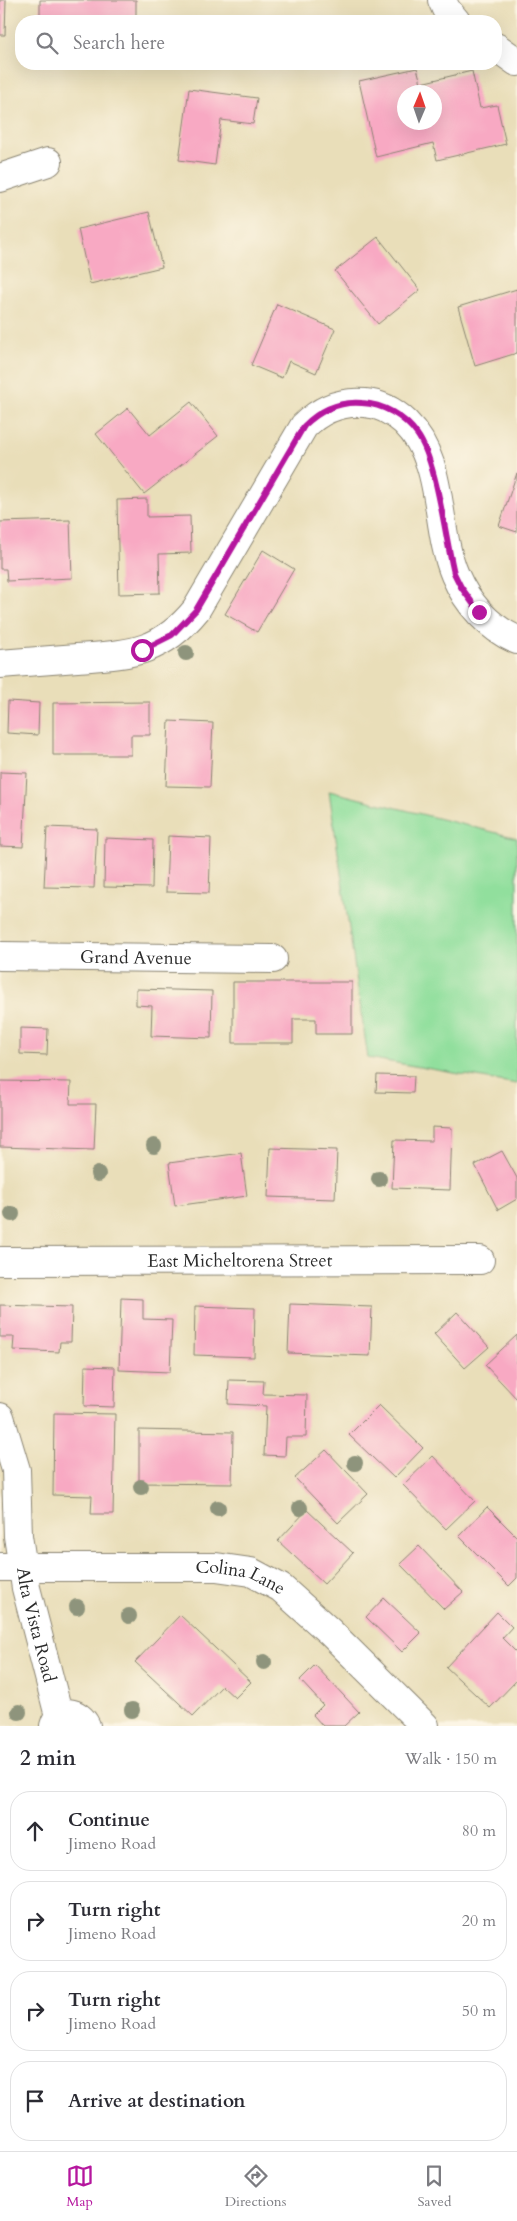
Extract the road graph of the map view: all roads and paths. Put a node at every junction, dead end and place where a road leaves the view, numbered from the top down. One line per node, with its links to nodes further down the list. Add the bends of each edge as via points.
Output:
1 (442, 0): 2 (street)
2 (451, 15)
3 (502, 51): 4 (street)
4 (517, 62)
5 (48, 162): 6 (street)
6 (0, 178)
7 (517, 640): 8 (street, via 504,634 479,612 454,573 428,456 417,434 397,414 384,407 356,402 327,409 304,426 196,610 172,635 158,644 126,655)
8 (0, 664)
9 (0, 956): 10 (street, Grand Avenue)
10 (273, 959)
11 (480, 1260): 12 (street, East Micheltorena Street)
12 (0, 1261)
13 (0, 1417): 14 (street, Alta Vista Road, via 16,1470 18,1536)
14 (11, 1567): 15 (street, Alta Vista Road, via 51,1690); 17 (street, Colina Lane, via 216,1567 251,1572 282,1588)
15 (56, 1721): 16 (street, Alta Vista Road, via 67,1713 75,1713)
16 (86, 1726)
17 (425, 1726)

